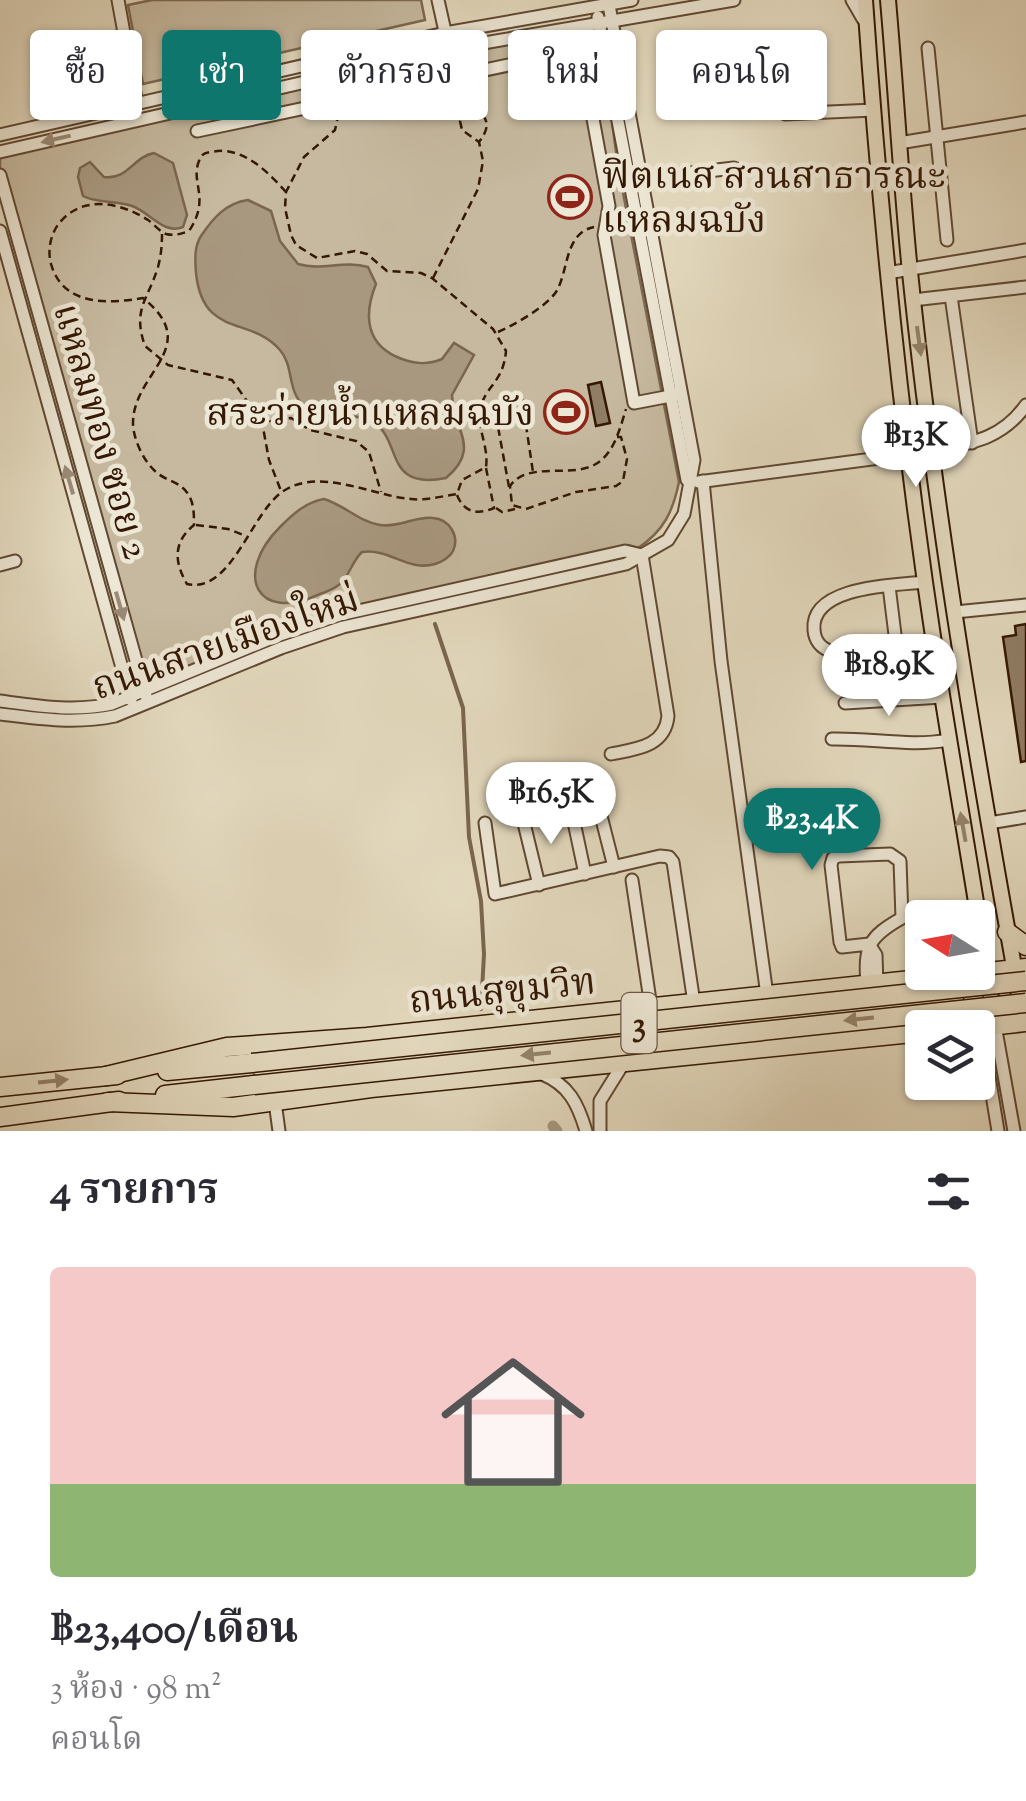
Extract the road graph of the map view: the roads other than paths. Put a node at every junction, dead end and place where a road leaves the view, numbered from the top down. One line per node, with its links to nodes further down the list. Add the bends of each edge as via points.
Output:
1 (118, 0): 10 (street)
2 (438, 0): 11 (street)
3 (632, 0): 8 (street)
4 (734, 0): 9 (street)
5 (852, 0): 13 (street)
6 (866, 0): 13 (main road)
7 (890, 2): 28 (main road)
8 (602, 3): 9 (street); 12 (street)
9 (605, 22): 14 (street); 30 (street)
10 (123, 30)
11 (445, 30)
12 (462, 30)
13 (868, 32): 21 (main road)
14 (488, 42)
15 (928, 48): 27 (street)
16 (301, 66): 19 (street)
17 (488, 70): 31 (street, via 556,55 585,76)
18 (301, 83): 29 (street, one-way to 29)
19 (142, 103)
20 (301, 109): 25 (street)
21 (874, 110): 22 (street); 39 (main road)
22 (827, 112)
23 (66, 120): 26 (street)
24 (1026, 122): 27 (street)
25 (198, 131)
26 (0, 135)
27 (938, 138): 28 (street); 36 (street)
28 (899, 143): 38 (main road)
29 (0, 152)
30 (629, 155): 31 (street); 34 (street); 46 (street)
31 (601, 161): 46 (street, via 609,206 604,236 634,403)
32 (734, 168): 34 (street)
33 (0, 175): 41 (street, แหลมทอง ซอย 2)
34 (639, 179): 46 (street)
35 (0, 231): 42 (street, แหลมทอง ซอย 2)
36 (947, 240)
37 (1026, 250): 38 (street)
38 (910, 269): 39 (street); 44 (main road)
39 (887, 273): 51 (main road)
40 (1026, 287): 43 (street)
41 (31, 288): 42 (street); 45 (street, แหลมทอง ซอย 2)
42 (18, 294): 47 (street, แหลมทอง ซอย 2)
43 (951, 296): 44 (street); 49 (street)
44 (913, 300): 50 (main road, one-way to 50)
45 (59, 392): 47 (street); 63 (street, แหลมทอง ซอย 2, one-way to 63)
46 (675, 395): 53 (street)
47 (46, 397): 66 (street, แหลมทอง ซอย 2, one-way to 47)
48 (1026, 405): 49 (street, via 1012,424)
49 (972, 442): 50 (street)
50 (933, 451): 51 (street); 60 (main road)
51 (908, 454): 52 (street); 57 (main road)
52 (703, 481): 53 (street); 93 (street)
53 (688, 484): 54 (street, via 684,514 668,540)
54 (642, 555): 63 (street, ถนนสายเมืองใหม่, via 625,550 539,578 340,616); 72 (street, via 667,728 656,742)
55 (15, 561): 56 (street)
56 (0, 565)
57 (925, 582): 58 (street); 61 (main road)
58 (889, 586): 62 (street); 62 (street, via 829,600 813,621 814,638 834,653)
59 (1026, 606): 60 (street)
60 (955, 612): 71 (main road)
61 (934, 648): 62 (street); 64 (main road)
62 (898, 652)
63 (146, 697): 66 (street, ถนนสายเมืองใหม่)
64 (942, 697): 67 (street); 70 (main road)
65 (0, 701): 66 (street, ถนนสายเมืองใหม่, via 86,709)
66 (132, 703): 68 (street, ถนนสายเมืองใหม่, via 88,722)
67 (845, 703)
68 (0, 714)
69 (832, 739): 70 (street)
70 (949, 747): 71 (main road); 84 (main road, one-way to 70)
71 (976, 749): 78 (main road)
72 (611, 754)
73 (598, 804): 79 (street)
74 (571, 808): 80 (street)
75 (1026, 818): 78 (street)
76 (523, 819): 82 (street)
77 (485, 823): 82 (street, via 495,894)
78 (989, 823): 83 (main road)
79 (614, 867): 80 (street); 94 (street, via 660,856 673,862)
80 (585, 874): 82 (street)
81 (632, 880): 96 (street)
82 (539, 885)
83 (1001, 895): 85 (main road); 86 (main road)
84 (975, 900)
85 (993, 900)
86 (1008, 932): 88 (highway); 90 (main road)
87 (868, 944): 87 (street, via 902,918 900,861 890,854 833,858 842,947); 92 (street)
88 (1026, 946)
89 (995, 972): 90 (highway, ถนนสุขุมวิท / 3)
90 (1022, 973): 98 (main road); 103 (highway, ถนนสุขุมวิท / 3, bridge)
91 (905, 980): 92 (highway, ถนนสุขุมวิท / 3)
92 (872, 984): 93 (highway, ถนนสุขุมวิท / 3)
93 (767, 995): 94 (highway, ถนนสุขุมวิท / 3)
94 (699, 1002): 96 (highway, ถนนสุขุมวิท / 3); 100 (highway, via 716,1010 723,1023 723,1038)
95 (1026, 1002): 106 (highway, ถนนสุขุมวิท / 3, one-way to 106, bridge)
96 (651, 1007): 103 (highway, ถนนสุขุมวิท / 3, via 227,1047)
97 (995, 1025): 98 (highway); 113 (street)
98 (1025, 1026)
99 (905, 1034): 100 (highway, ถนนสุขุมวิท / 3)
100 (709, 1054): 101 (highway, ถนนสุขุมวิท / 3)
101 (623, 1064): 102 (highway, ถนนสุขุมวิท / 3); 111 (street, via 600,1101)
102 (537, 1072): 107 (highway, ถนนสุขุมวิท / 3); 110 (street, via 568,1089)
103 (106, 1076): 104 (highway, ถนนสุขุมวิท / 3, one-way to 103)
104 (0, 1087)
105 (993, 1100): 112 (street)
106 (108, 1102): 107 (highway, ถนนสุขุมวิท / 3, via 233,1108); 108 (highway, ถนนสุขุมวิท / 3)
107 (275, 1102): 109 (street)
108 (3, 1122)
109 (279, 1131)
110 (586, 1131)
111 (600, 1131)
112 (998, 1131)
113 (1014, 1131)

